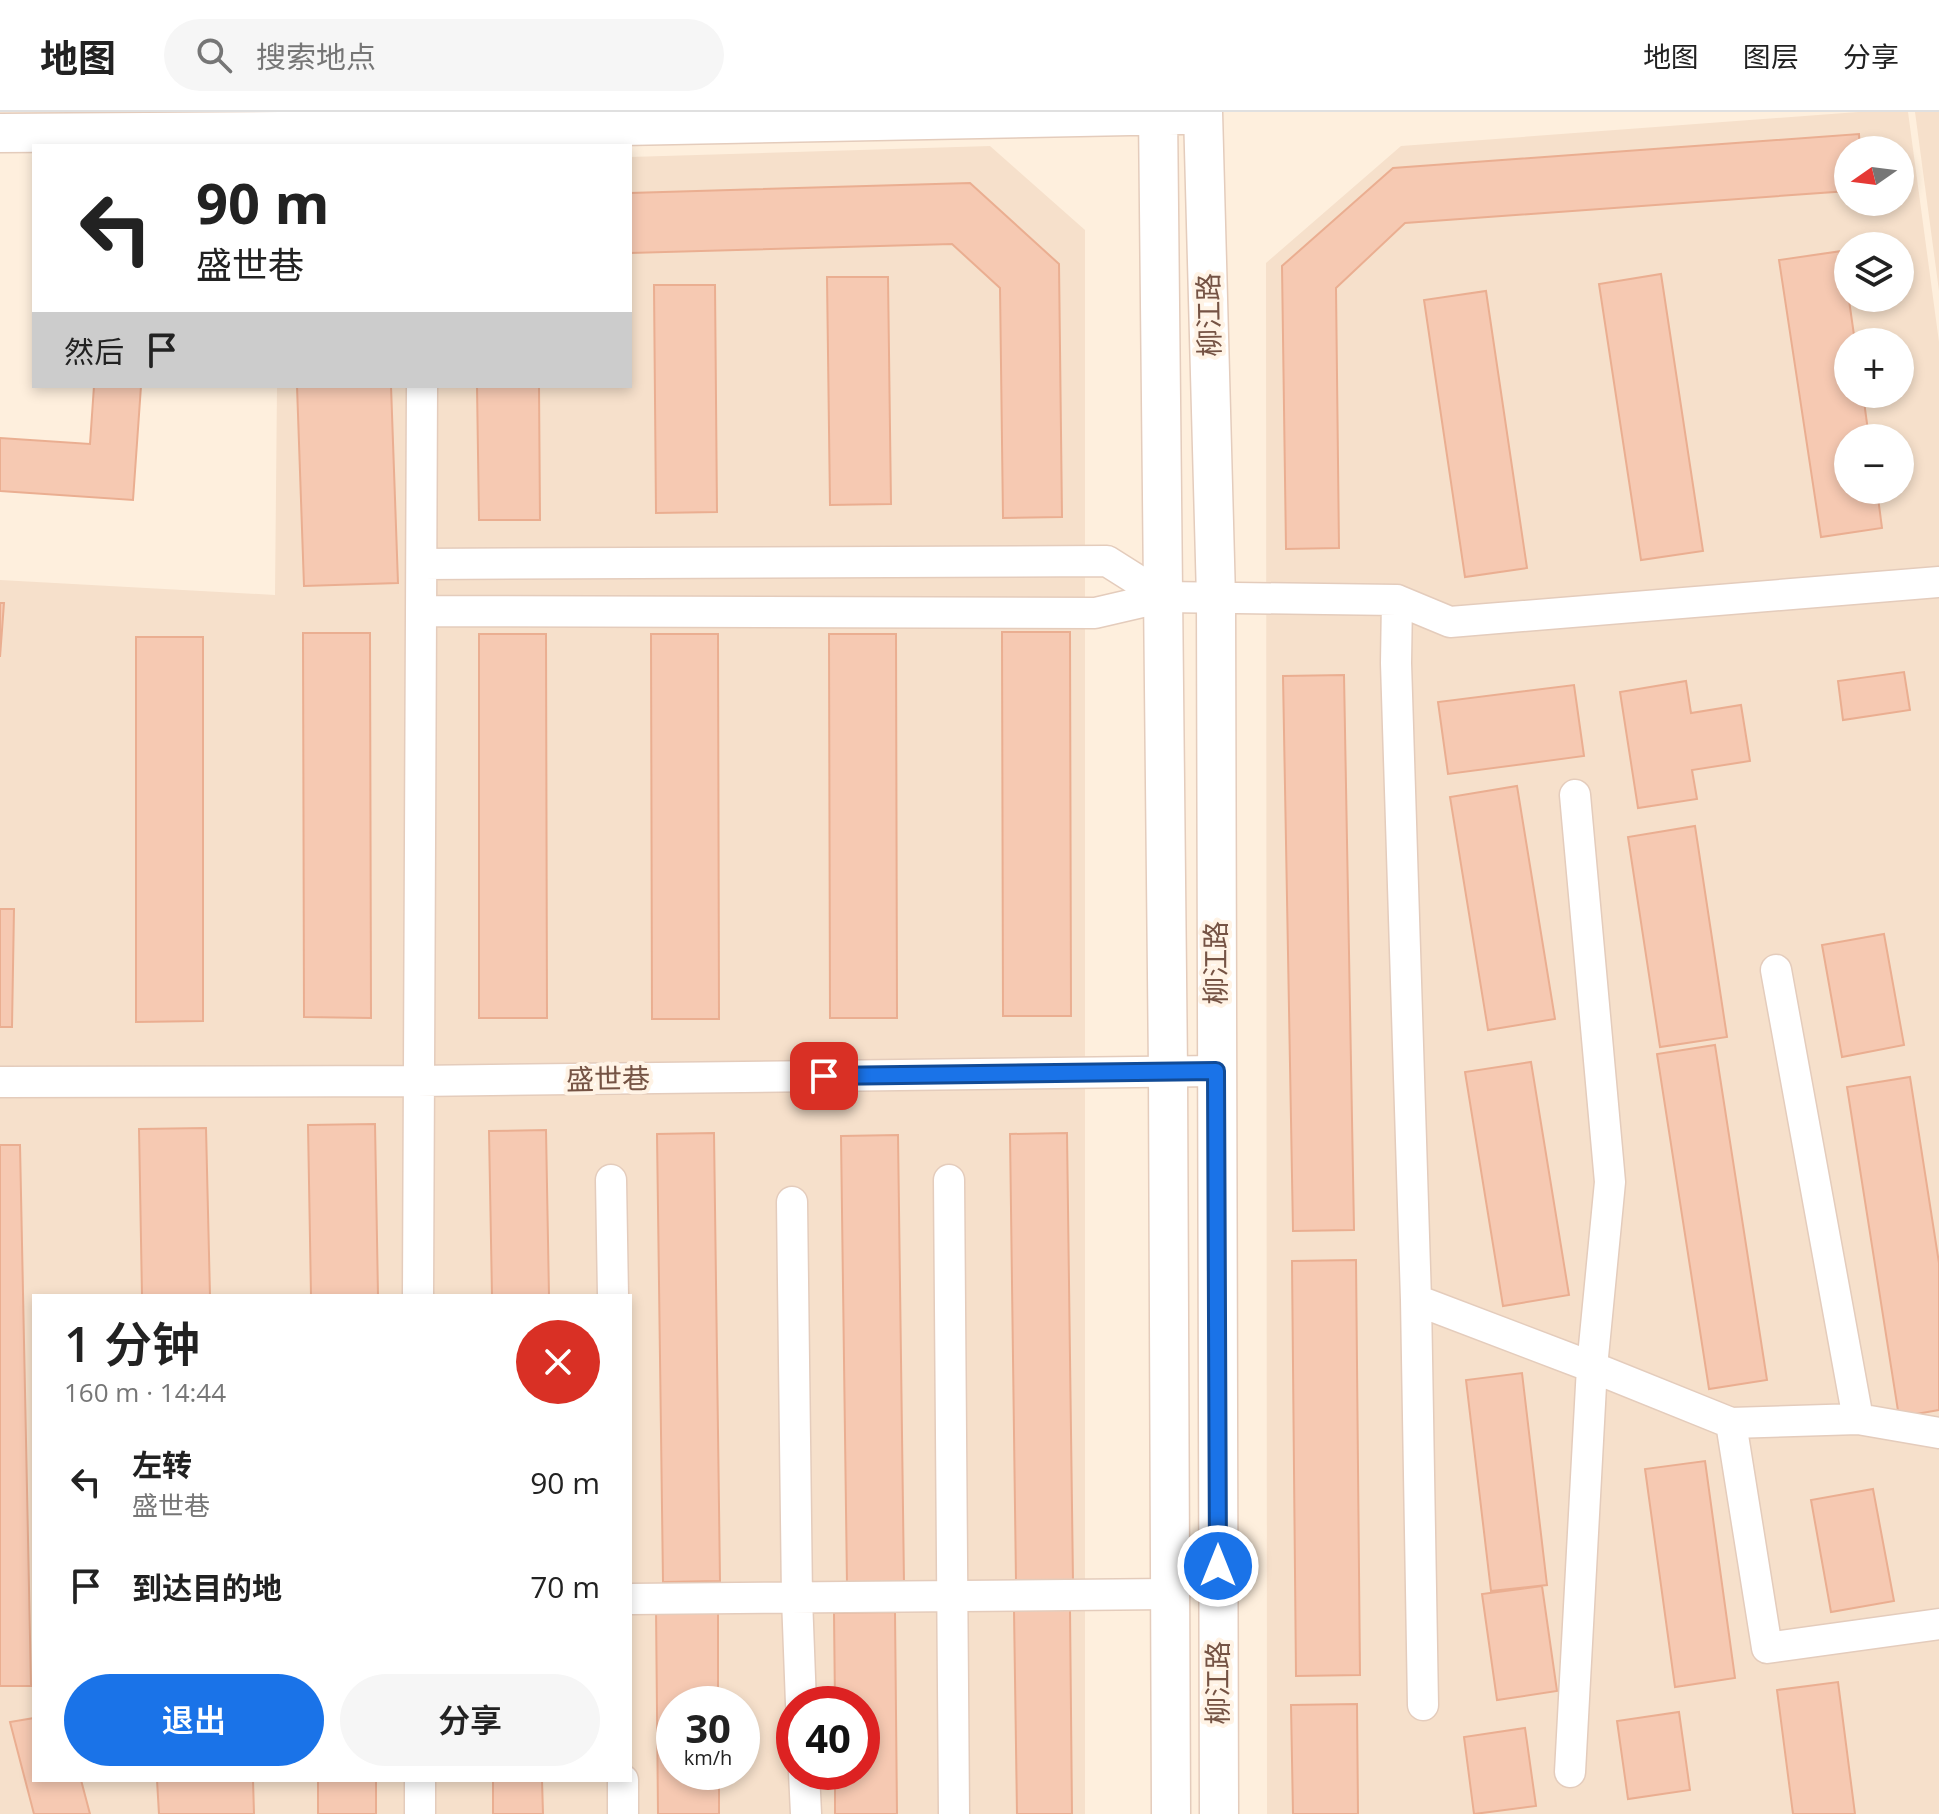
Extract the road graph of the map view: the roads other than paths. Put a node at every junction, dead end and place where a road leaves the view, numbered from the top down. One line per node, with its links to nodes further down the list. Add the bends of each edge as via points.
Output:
1 (1211, 113): 2 (street); 9 (street, 柳江路)
2 (1158, 114): 3 (street); 8 (street, 柳江路)
3 (421, 129): 4 (street)
4 (0, 133)
5 (422, 388): 6 (street)
6 (422, 564): 8 (street, via 1107,561); 11 (street)
7 (1939, 582): 10 (street, via 1450,622)
8 (1164, 597): 9 (street); 11 (street, via 1095,613); 14 (street, 柳江路)
9 (1216, 598): 10 (street); 15 (street, 柳江路)
10 (1397, 600): 23 (street)
11 (422, 611): 16 (street)
12 (1575, 795): 24 (street, via 1610,1182)
13 (1776, 970): 25 (street)
14 (1168, 1071): 15 (street, 盛世巷); 16 (street, 盛世巷); 28 (street, 柳江路)
15 (1216, 1071): 44 (street, 柳江路)
16 (417, 1081): 17 (street, 盛世巷); 21 (street)
17 (0, 1082)
18 (611, 1180): 22 (street)
19 (949, 1180): 29 (street)
20 (792, 1202): 30 (street)
21 (418, 1294)
22 (613, 1294)
23 (1416, 1300): 24 (street); 34 (street)
24 (1592, 1367): 26 (street); 35 (street)
25 (1858, 1419): 26 (street); 27 (street)
26 (1731, 1423): 32 (street, via 1767,1648)
27 (1939, 1433)
28 (1169, 1594): 29 (street); 39 (street, 柳江路)
29 (950, 1597): 30 (street); 43 (street)
30 (797, 1598): 31 (street); 33 (street)
31 (632, 1599)
32 (1939, 1624)
33 (800, 1686)
34 (1423, 1705)
35 (1570, 1772)
36 (420, 1782): 40 (street)
37 (623, 1782): 41 (street)
38 (805, 1790): 42 (street)
39 (1170, 1806)
40 (420, 1814)
41 (623, 1814)
42 (806, 1814)
43 (954, 1814)
44 (1219, 1814)

